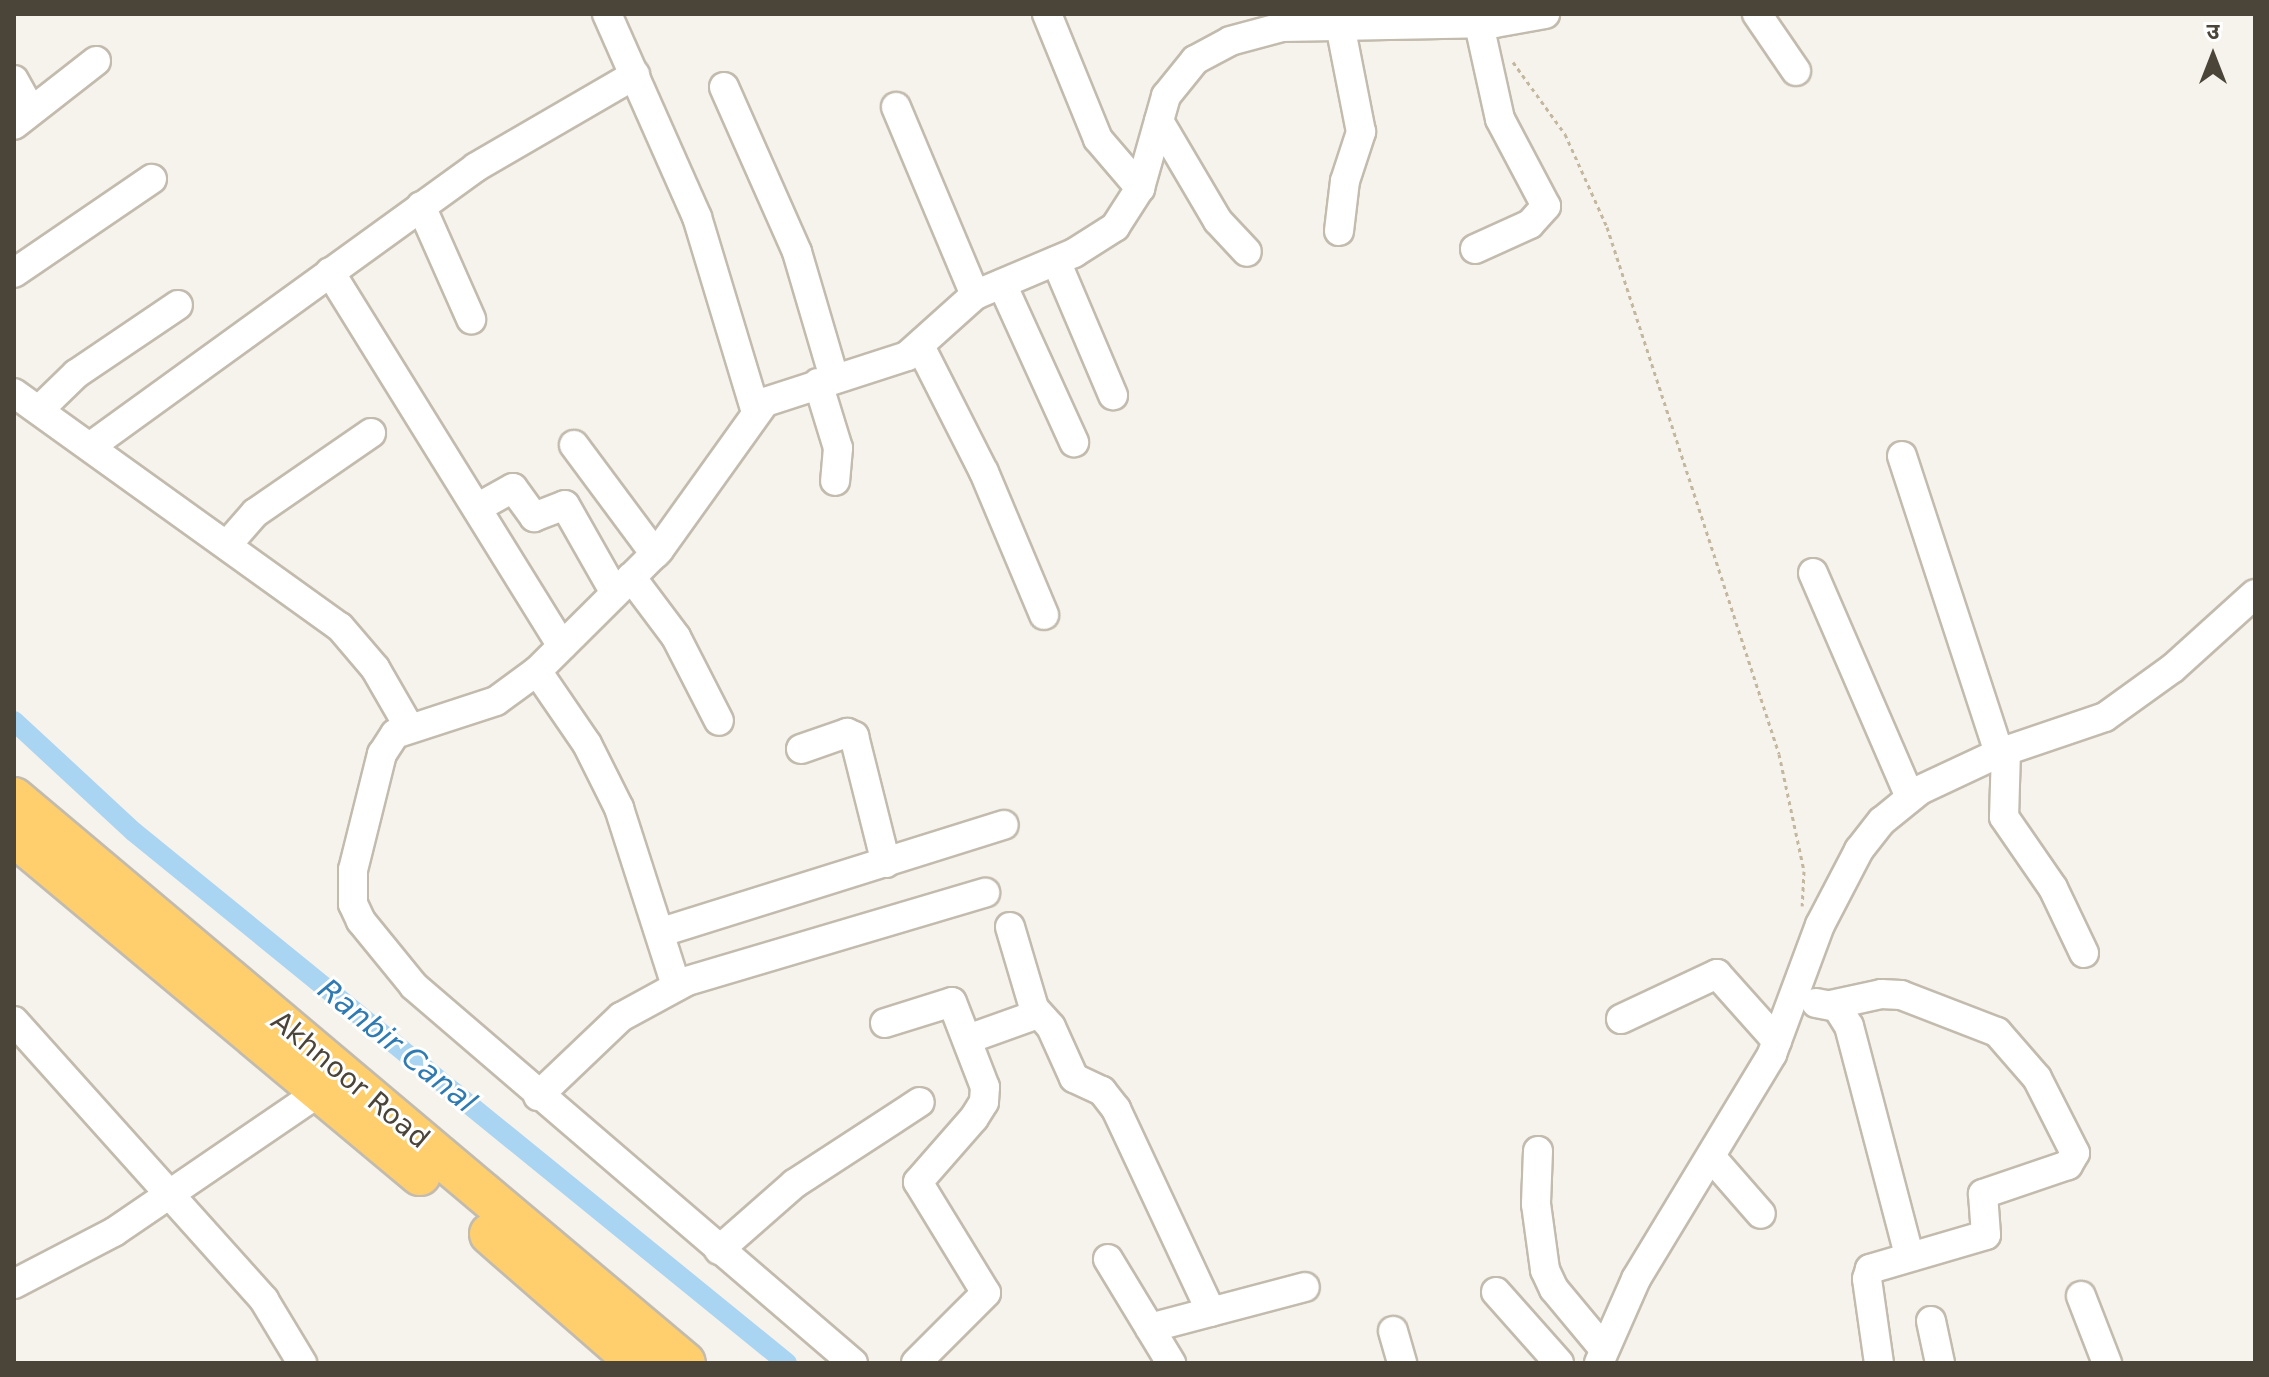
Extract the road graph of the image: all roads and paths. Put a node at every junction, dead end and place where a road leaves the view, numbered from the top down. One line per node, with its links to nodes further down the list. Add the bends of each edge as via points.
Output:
1 (607, 14): 12 (street)
2 (1047, 14): 19 (street, via 1098,139)
3 (1545, 14): 6 (street)
4 (1757, 14): 11 (street)
5 (1374, 20): 6 (street); 8 (street)
6 (1489, 20): 22 (street, via 1500,119 1546,206 1530,224)
7 (1259, 22): 8 (street); 17 (street, via 1195,60 1176,78)
8 (1340, 25): 21 (street, via 1361,132 1345,181)
9 (1511, 59): 62 (path, via 1565,134 1607,227 1779,754 1804,871)
10 (96, 61): 16 (street)
11 (1796, 71)
12 (635, 75): 20 (street, via 476,167); 36 (street, via 697,217)
13 (14, 80): 16 (street)
14 (724, 87): 32 (street, via 797,252)
15 (896, 107): 28 (street)
16 (23, 118)
17 (1159, 121): 19 (street); 23 (street, via 1218,221)
18 (152, 179): 26 (street)
19 (1140, 188): 24 (street, via 1115,227)
20 (421, 206): 25 (street); 30 (street)
21 (1339, 231)
22 (1475, 249)
23 (1247, 252)
24 (1056, 261): 27 (street); 34 (street)
25 (330, 272): 40 (street); 43 (street)
26 (14, 273)
27 (1002, 284): 28 (street); 38 (street)
28 (975, 295): 31 (street)
29 (178, 305): 35 (street, via 76,374)
30 (471, 319)
31 (921, 348): 32 (street); 49 (street, via 984,472)
32 (826, 380): 36 (street, via 782,394); 42 (street, via 838,448)
33 (14, 393): 35 (street)
34 (1113, 395)
35 (39, 410): 40 (street)
36 (756, 412): 45 (street)
37 (371, 433): 44 (street, via 255,513)
38 (1074, 442)
39 (574, 445): 45 (street)
40 (91, 446): 44 (street)
41 (1902, 456): 55 (street)
42 (835, 481)
43 (477, 508): 47 (street, via 513,488 534,517 565,505); 50 (street)
44 (227, 545): 53 (street, via 360,646)
45 (655, 554): 47 (street)
46 (1813, 573): 56 (street)
47 (623, 585): 50 (street); 52 (street, via 676,637)
48 (2255, 594): 55 (street, via 2123,706 2085,727)
49 (1044, 615)
50 (562, 646): 51 (street)
51 (537, 671): 53 (street, via 496,701); 64 (street, via 587,744 619,808)
52 (719, 721)
53 (409, 727): 76 (street, via 395,734 382,754 353,870 353,904 414,986)
54 (801, 749): 60 (street, via 847,733 854,736)
55 (2002, 752): 56 (street); 65 (street, via 2004,817 2053,888)
56 (1910, 797): 67 (street, via 1859,850 1820,925)
57 (14, 798): 96 (highway, Akhnoor Road)
58 (1004, 825): 60 (street)
59 (14, 836): 75 (highway)
60 (886, 863): 64 (street)
61 (985, 893): 66 (street)
62 (1800, 920)
63 (1010, 927): 69 (street)
64 (662, 932): 66 (street)
65 (2084, 953)
66 (676, 986): 76 (street, via 621,1017)
67 (1794, 1001): 68 (street); 74 (street)
68 (1831, 1005): 83 (street, via 1849,1026); 83 (street, via 1901,995 1997,1032 2037,1078 2074,1146 2075,1158 2068,1165 1983,1194 1986,1235)
69 (1038, 1014): 73 (street); 89 (street, via 1051,1027 1074,1078 1102,1091 1116,1109)
70 (1621, 1019): 74 (street, via 1717,974)
71 (14, 1021): 80 (street)
72 (885, 1023): 73 (street, via 949,1001)
73 (968, 1039): 98 (street, via 985,1087 984,1102 918,1182 986,1293)
74 (1777, 1041): 79 (street)
75 (321, 1091): 80 (street); 95 (highway)
76 (538, 1096): 82 (street)
77 (920, 1102): 82 (street, via 794,1184)
78 (1538, 1151): 93 (street, via 1536,1204 1545,1270)
79 (1712, 1158): 81 (street); 93 (street, via 1636,1279)
80 (165, 1194): 85 (street, via 114,1232); 94 (street, via 264,1300)
81 (1761, 1214)
82 (719, 1250): 97 (street)
83 (1909, 1254): 102 (street, via 1867,1272)
84 (1108, 1259): 91 (street)
85 (14, 1284)
86 (1305, 1287): 89 (street)
87 (1496, 1292): 101 (street)
88 (2081, 1296): 104 (street)
89 (1211, 1312): 91 (street)
90 (1931, 1321): 103 (street)
91 (1150, 1328): 99 (street)
92 (1393, 1331): 100 (street)
93 (1601, 1356)
94 (302, 1363)
95 (638, 1363)
96 (685, 1363)
97 (853, 1363)
98 (916, 1363)
99 (1171, 1363)
100 (1402, 1363)
101 (1559, 1363)
102 (1879, 1363)
103 (1940, 1363)
104 (2107, 1363)

